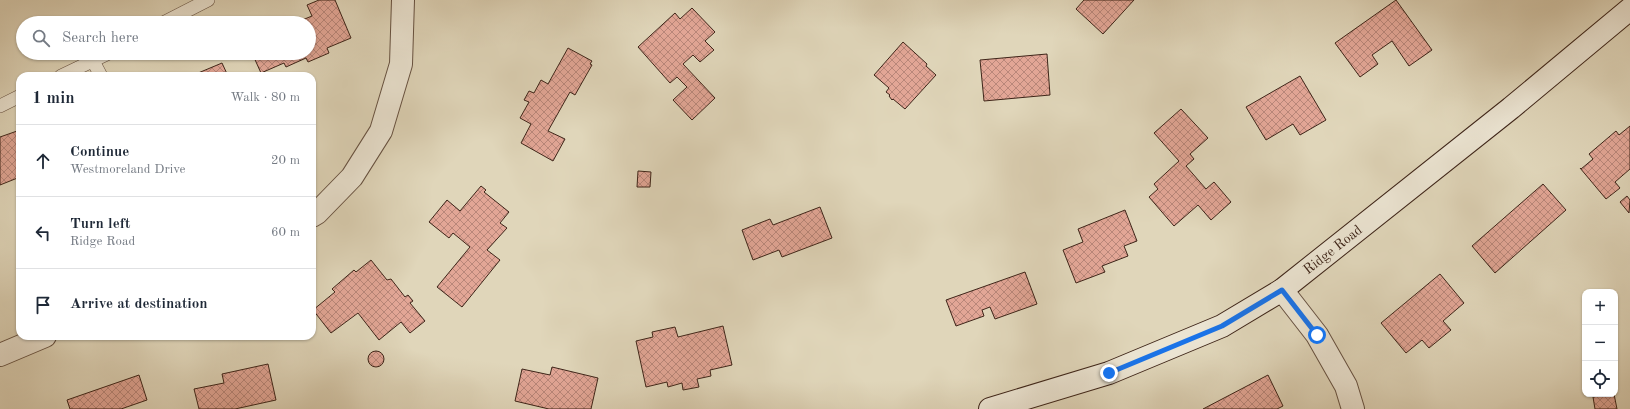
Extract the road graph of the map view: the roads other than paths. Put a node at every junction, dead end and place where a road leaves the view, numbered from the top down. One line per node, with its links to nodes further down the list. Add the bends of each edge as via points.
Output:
1 (208, 0): 4 (lane)
2 (403, 0): 10 (street, via 401,64 381,131 352,177)
3 (1630, 9): 11 (street, Ridge Road)
4 (177, 16)
5 (93, 61): 6 (lane); 7 (lane)
6 (70, 72)
7 (99, 72)
8 (16, 98): 9 (lane)
9 (0, 106)
10 (316, 212)
11 (1282, 290): 14 (street, Ridge Road, via 1222,326 1109,373); 15 (street, via 1317,335 1346,386)
12 (36, 340): 13 (street)
13 (0, 355)
14 (990, 409)
15 (1353, 409)

